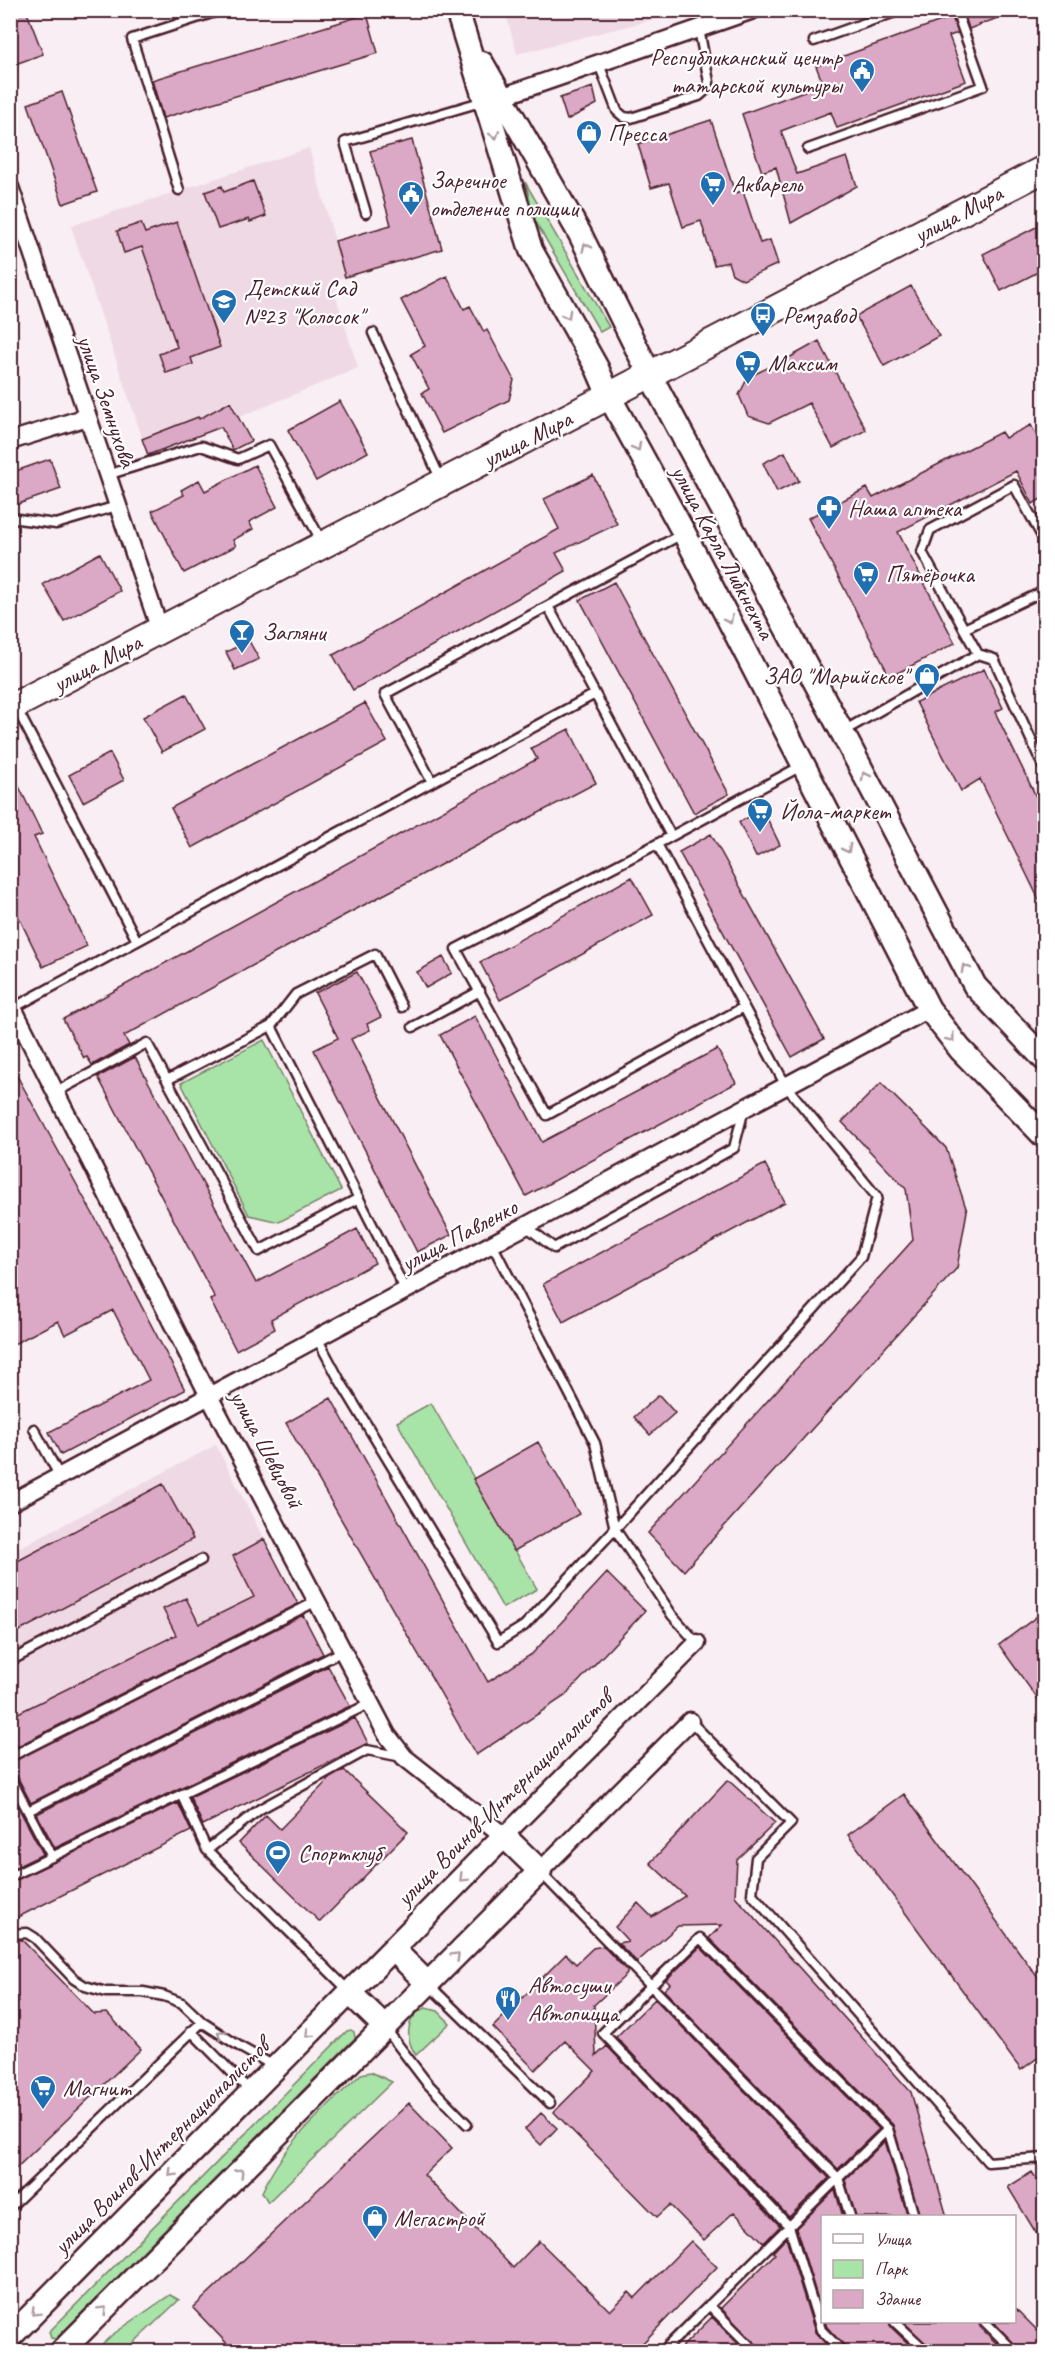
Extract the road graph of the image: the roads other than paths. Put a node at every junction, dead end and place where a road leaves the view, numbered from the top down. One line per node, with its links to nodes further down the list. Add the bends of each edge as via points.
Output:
1 (221, 10): 13 (lane, via 132,39)
2 (753, 10): 6 (street)
3 (901, 10): 7 (lane)
4 (956, 10): 10 (lane, via 983,86)
5 (458, 15): 9 (main road, улица Карла Либкнехта)
6 (699, 29): 8 (street); 8 (lane, via 709,82 699,96 624,117)
7 (814, 41)
8 (599, 64): 9 (street)
9 (493, 99): 14 (lane, via 345,142); 16 (main road, улица Карла Либкнехта, one-way to 9, via 580,234); 17 (main road, улица Карла Либкнехта, one-way to 17, via 531,250)
10 (808, 149)
11 (1044, 169): 16 (main road, улица Мира)
12 (10, 187): 18 (street, улица Земнухова)
13 (180, 190)
14 (366, 213)
15 (374, 333): 21 (lane)
16 (650, 375): 17 (main road, улица Мира); 34 (main road, улица Карла Либкнехта)
17 (609, 396): 21 (main road, улица Мира); 24 (main road, улица Карла Либкнехта, one-way to 24)
18 (87, 417): 19 (street); 20 (street, улица Земнухова)
19 (10, 441)
20 (107, 475): 22 (street, улица Земнухова); 26 (lane, via 201,446 238,459 269,445)
21 (442, 483): 26 (main road, улица Мира)
22 (117, 506): 23 (lane, via 56,524); 30 (street, улица Земнухова)
23 (10, 518)
24 (684, 532): 28 (lane); 35 (main road, улица Карла Либкнехта, one-way to 35)
25 (1044, 540): 29 (lane, via 1014,485 930,530 922,552)
26 (324, 545): 30 (main road, улица Мира)
27 (1044, 591): 29 (lane)
28 (548, 606): 32 (lane); 37 (lane, via 385,694)
29 (964, 629): 31 (lane)
30 (160, 630): 33 (main road, улица Мира)
31 (978, 654): 34 (lane); 36 (lane, via 994,658)
32 (595, 694): 37 (lane); 38 (lane)
33 (13, 707): 40 (lane)
34 (842, 732): 48 (main road, улица Карла Либкнехта, one-way to 34, via 975,986)
35 (804, 765): 38 (lane); 45 (main road, улица Карла Либкнехта, one-way to 45)
36 (1044, 768)
37 (432, 782): 40 (lane)
38 (671, 836): 39 (lane)
39 (657, 844): 41 (lane, via 456,949); 44 (lane)
40 (137, 941): 42 (lane)
41 (480, 992): 44 (lane, via 547,1115); 47 (lane)
42 (12, 1005): 51 (street, улица Шевцовой)
43 (402, 1007): 46 (lane, via 375,954 296,994)
44 (744, 1007): 50 (lane)
45 (929, 1010): 50 (street, улица Павленко); 53 (main road, улица Карла Либкнехта, one-way to 53, via 960,1049)
46 (271, 1026): 49 (lane); 54 (lane)
47 (413, 1027)
48 (1044, 1059)
49 (167, 1080): 51 (lane, via 147,1043); 54 (lane, via 259,1251)
50 (786, 1086): 52 (street, улица Павленко); 63 (lane, via 877,1197 861,1257)
51 (56, 1092): 59 (street, улица Шевцовой)
52 (744, 1109): 55 (street, улица Павленко); 55 (lane, via 734,1148 554,1248)
53 (1044, 1136)
54 (359, 1198): 57 (lane)
55 (526, 1226): 56 (street, улица Павленко)
56 (492, 1244): 57 (street, улица Павленко); 63 (lane, via 595,1443)
57 (406, 1291): 58 (street, улица Павленко)
58 (317, 1338): 59 (street, улица Павленко); 63 (lane, via 498,1642 524,1626)
59 (209, 1396): 61 (street, улица Павленко); 65 (street, улица Шевцовой)
60 (34, 1429): 61 (lane)
61 (60, 1476): 62 (street, улица Павленко)
62 (10, 1503)
63 (615, 1529): 66 (lane, via 672,1615)
64 (201, 1560): 68 (lane)
65 (317, 1601): 67 (street, улица Шевцовой); 71 (lane)
66 (697, 1643): 76 (street, улица Воинов-Интернационалистов)
67 (343, 1651): 69 (street, улица Шевцовой); 75 (lane)
68 (10, 1661)
69 (371, 1703): 72 (street, улица Шевцовой, via 387,1735); 74 (lane)
70 (690, 1721): 79 (street); 94 (lane, via 791,1823 756,1858 752,1894 988,2162)
71 (10, 1757)
72 (404, 1757): 76 (street, улица Шевцовой); 77 (lane, via 367,1750 260,1809)
73 (10, 1777): 75 (lane)
74 (182, 1796): 77 (lane); 78 (lane)
75 (28, 1811): 78 (lane)
76 (504, 1836): 79 (main road, улица Шевцовой); 82 (main road, улица Воинов-Интернационалистов, one-way to 82)
77 (207, 1850): 85 (lane)
78 (51, 1857): 80 (lane)
79 (540, 1871): 83 (main road, one-way to 79); 84 (lane)
80 (10, 1877)
81 (10, 1934): 86 (lane, via 19,1932 35,1938 86,1986 106,1992 164,1996 182,2003)
82 (393, 1949): 83 (main road); 85 (main road, улица Воинов-Интернационалистов)
83 (428, 1984): 87 (main road); 91 (lane)
84 (651, 1986): 93 (lane, via 700,1938); 95 (lane); 99 (lane, via 603,2033)
85 (350, 1993): 87 (main road); 89 (main road, улица Воинов-Интернационалистов, one-way to 89)
86 (202, 2022): 88 (lane); 89 (lane, one-way to 86)
87 (385, 2027): 92 (lane, via 427,2083); 104 (main road, one-way to 87)
88 (191, 2031): 90 (lane); 96 (lane)
89 (277, 2067): 90 (main road, улица Воинов-Интернационалистов)
90 (251, 2093): 103 (main road, улица Воинов-Интернационалистов, one-way to 103)
91 (550, 2103)
92 (467, 2124)
93 (888, 2129): 95 (lane); 98 (lane)
94 (1044, 2158)
95 (838, 2178): 97 (lane); 99 (lane)
96 (10, 2207)
97 (849, 2215)
98 (913, 2215)
99 (789, 2226): 100 (lane); 107 (lane, via 821,2330)
100 (709, 2305): 105 (lane); 106 (lane)
101 (896, 2323): 108 (lane)
102 (986, 2323): 109 (lane)
103 (10, 2337)
104 (61, 2352)
105 (666, 2352)
106 (756, 2352)
107 (843, 2352)
108 (927, 2352)
109 (1015, 2352)

